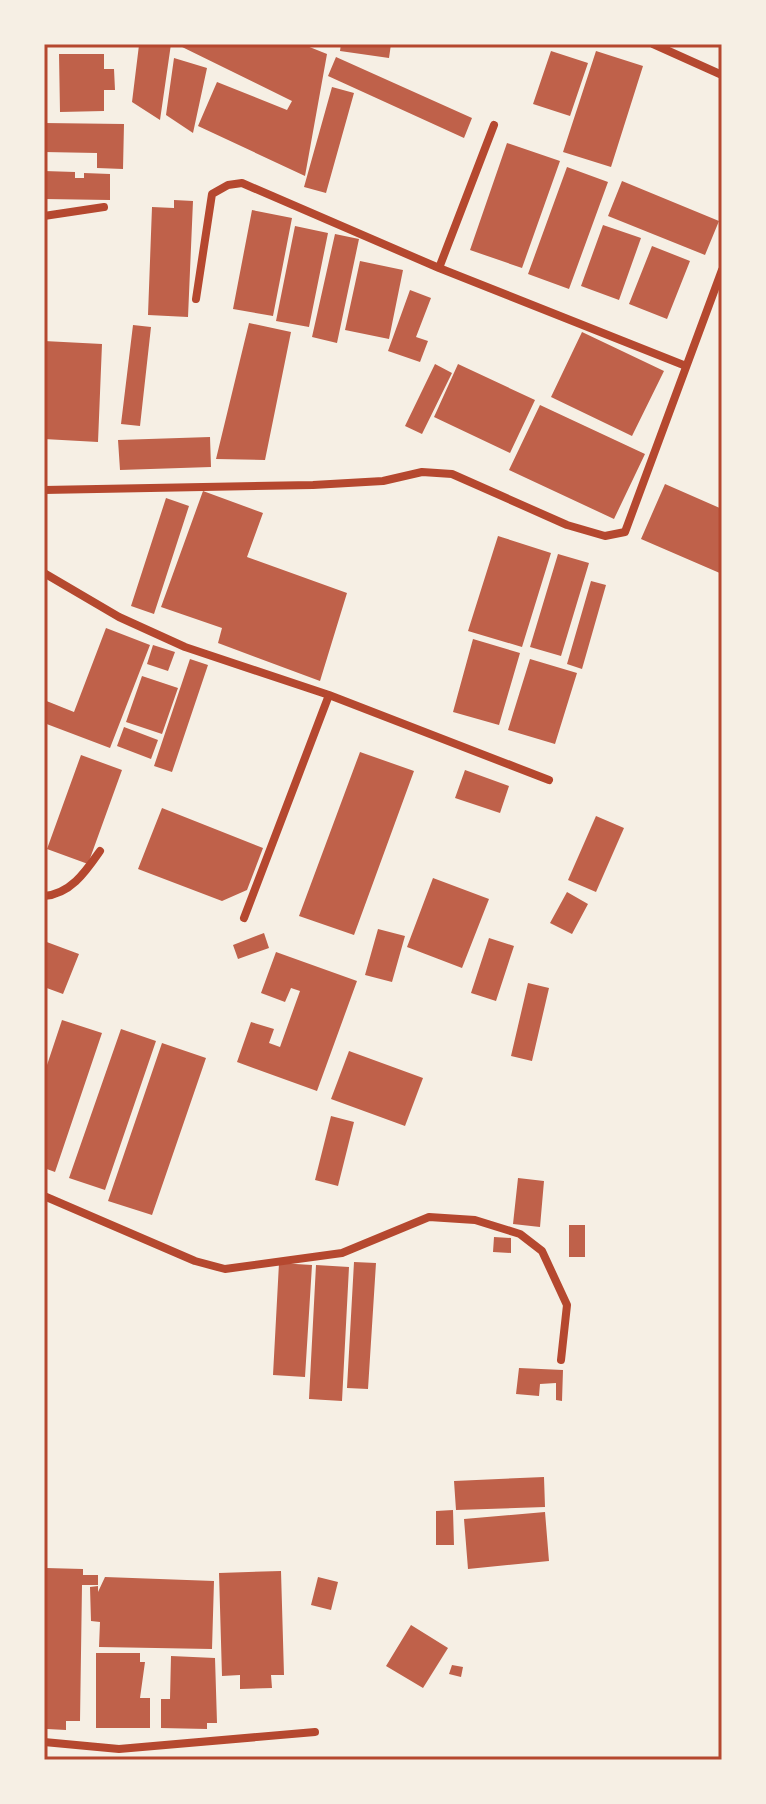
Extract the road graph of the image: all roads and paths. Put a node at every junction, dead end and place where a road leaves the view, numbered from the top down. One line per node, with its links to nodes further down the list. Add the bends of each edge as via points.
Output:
1 (653, 44): 2 (street)
2 (722, 75)
3 (494, 125): 6 (street)
4 (104, 207): 5 (street)
5 (44, 216)
6 (439, 268): 8 (street, via 242,183 212,194); 9 (street)
7 (722, 270): 9 (street)
8 (196, 299)
9 (686, 366): 10 (street, via 621,534 605,536 567,525 452,474 422,472 383,481 313,485)
10 (44, 490)
11 (44, 573): 12 (street, via 119,617 185,647)
12 (329, 695): 13 (street); 16 (street)
13 (549, 780)
14 (100, 851): 15 (street, via 81,878 56,895)
15 (44, 896)
16 (244, 918)
17 (44, 1196): 18 (street, via 225,1269 342,1253 429,1217 475,1220 520,1234 542,1251 567,1305)
18 (561, 1360)
19 (315, 1732): 20 (street, via 119,1749)
20 (44, 1742)

